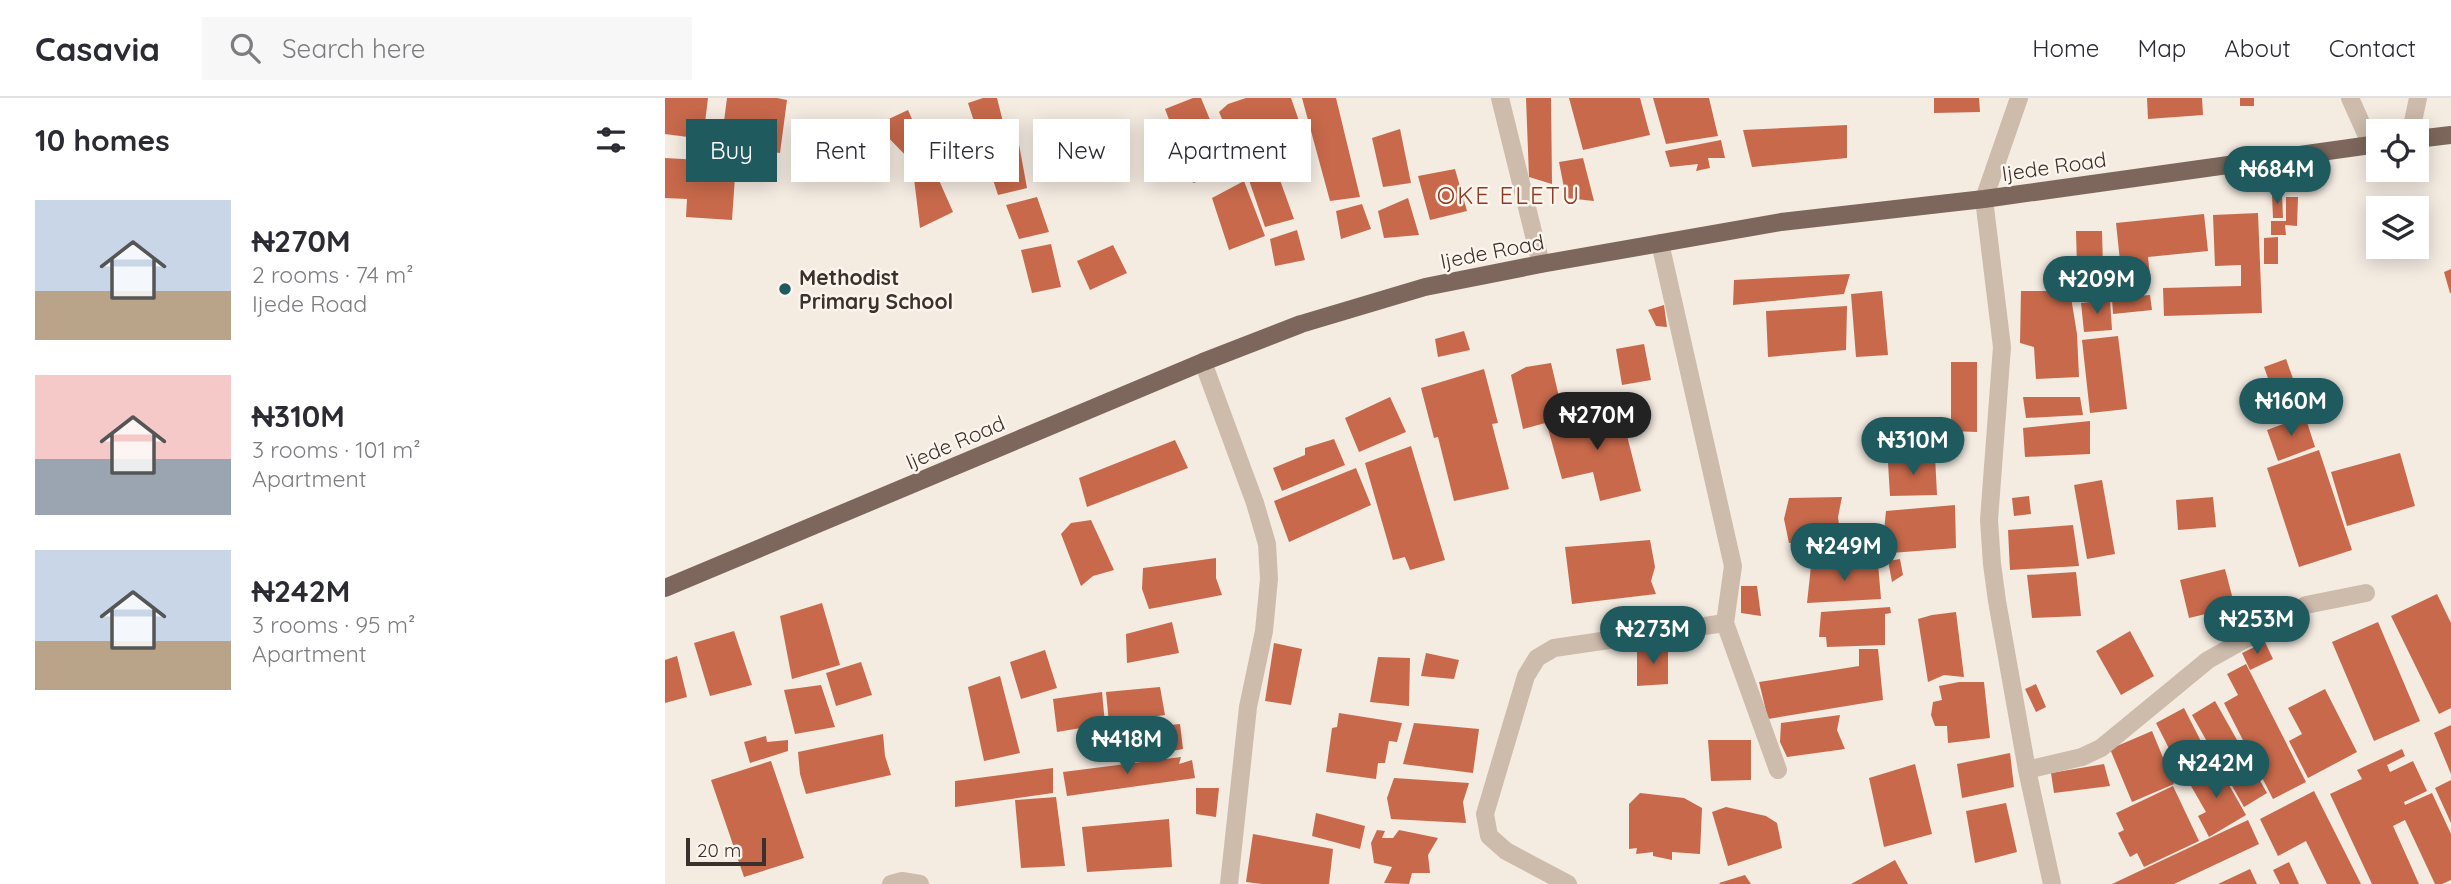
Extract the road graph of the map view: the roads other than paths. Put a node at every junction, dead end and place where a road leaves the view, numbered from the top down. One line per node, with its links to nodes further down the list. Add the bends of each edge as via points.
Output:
1 (1500, 98): 12 (street)
2 (2019, 98): 10 (street)
3 (2350, 98): 6 (street)
4 (2418, 98): 5 (street)
5 (2414, 119)
6 (2366, 128)
7 (2451, 135): 8 (main road)
8 (2429, 138)
9 (2366, 146): 10 (main road, Ijede Road)
10 (1985, 199): 11 (main road, Ijede Road, via 1781,222); 18 (street, via 2002,347 1989,520 1991,564)
11 (1660, 243): 12 (main road, Ijede Road); 16 (street, via 1733,566)
12 (1541, 264): 13 (main road, Ijede Road, via 1412,291 1301,324)
13 (1203, 362): 14 (main road, Ijede Road); 21 (street, via 1255,503 1267,544 1269,579 1248,707)
14 (665, 588)
15 (2366, 593): 18 (street, via 2305,605 2208,660 2101,748)
16 (1725, 623): 17 (street); 22 (street, via 1554,648 1537,658 1526,676 1486,814 1489,836 1506,851)
17 (1778, 770)
18 (2027, 770): 23 (street)
19 (891, 884): 20 (street)
20 (920, 884)
21 (1229, 884)
22 (1568, 884)
23 (2052, 884)

